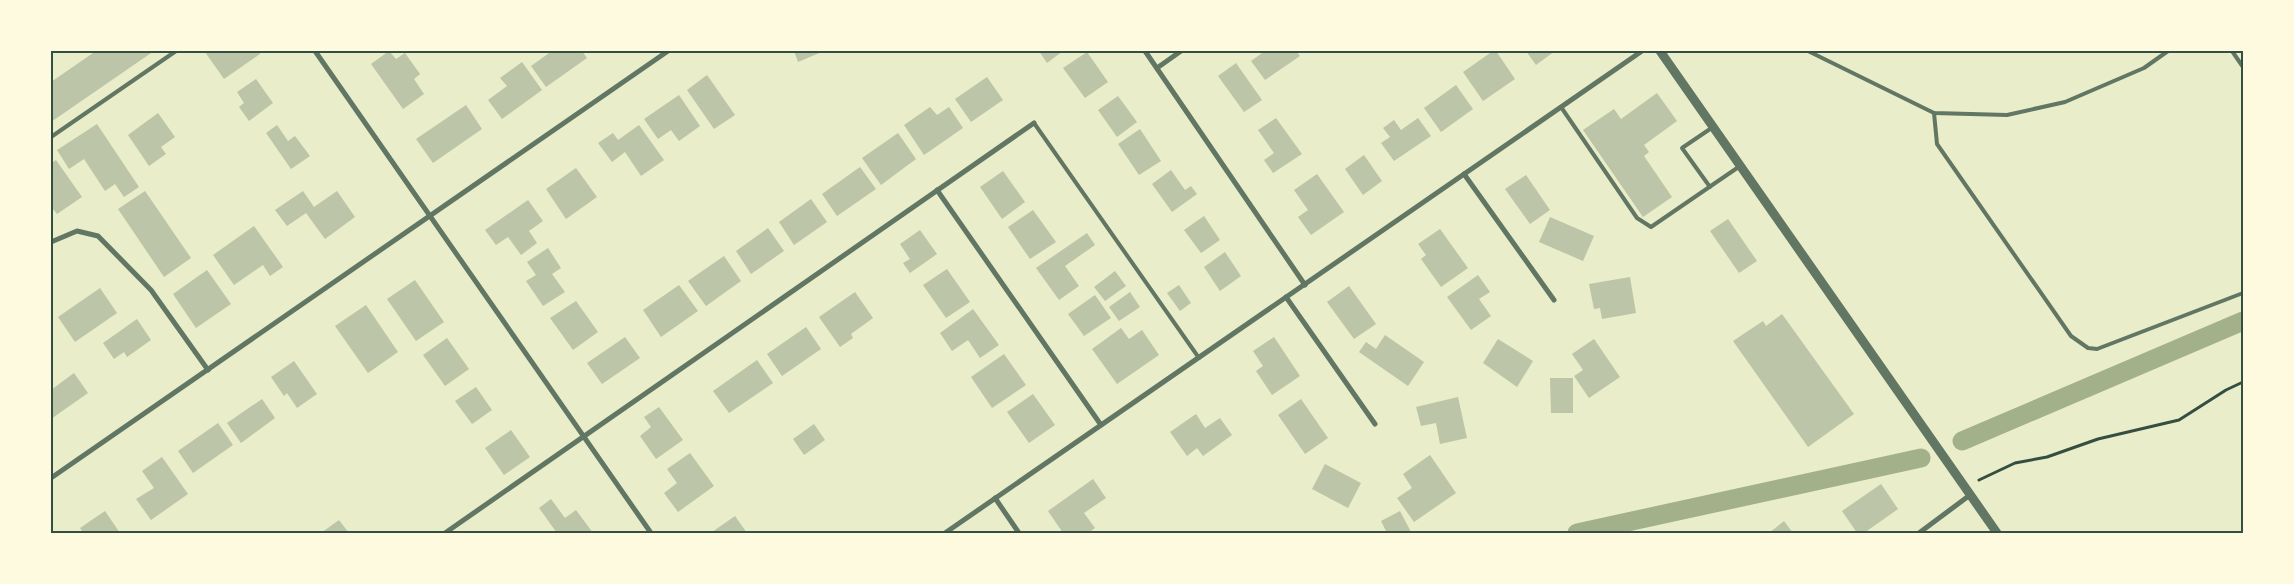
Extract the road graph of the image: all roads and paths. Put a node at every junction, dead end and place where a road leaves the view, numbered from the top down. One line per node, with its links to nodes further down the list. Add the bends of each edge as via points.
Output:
1 (176, 51): 17 (lane)
2 (315, 51): 22 (street)
3 (668, 51): 22 (street)
4 (1145, 51): 12 (street)
5 (1181, 51): 12 (street)
6 (1642, 51): 13 (street)
7 (1660, 51): 16 (street)
8 (1808, 51): 14 (lane)
9 (2168, 51): 14 (lane, via 2144,68 2065,102 2007,114)
10 (2232, 51): 11 (lane)
11 (2243, 67)
12 (1157, 68): 24 (street)
13 (1561, 107): 19 (street); 20 (lane, via 1637,218 1651,227)
14 (1934, 113): 25 (lane, via 1937,144 2071,336 2088,348 2097,349)
15 (1034, 123): 21 (street); 28 (lane)
16 (1714, 126): 18 (street); 20 (lane, via 1682,148)
17 (51, 137)
18 (1740, 166): 20 (lane); 36 (street)
19 (1464, 174): 24 (street); 27 (street)
20 (1710, 187)
21 (937, 190): 32 (street); 33 (street)
22 (430, 216): 29 (street); 33 (street)
23 (51, 242): 29 (street, via 77,231 98,236 151,290)
24 (1305, 285): 26 (street)
25 (2243, 292)
26 (1286, 297): 28 (street); 31 (street)
27 (1554, 300)
28 (1199, 358): 32 (street)
29 (208, 370): 34 (street)
30 (2243, 382): 35 (path, via 2179,420 2015,463)
31 (1375, 424)
32 (1101, 425): 37 (street)
33 (584, 436): 38 (street); 39 (street)
34 (51, 478)
35 (1979, 480)
36 (1970, 495): 42 (street); 43 (street)
37 (995, 498): 40 (street); 41 (street)
38 (445, 533)
39 (651, 533)
40 (945, 533)
41 (1019, 533)
42 (1919, 533)
43 (1997, 533)

